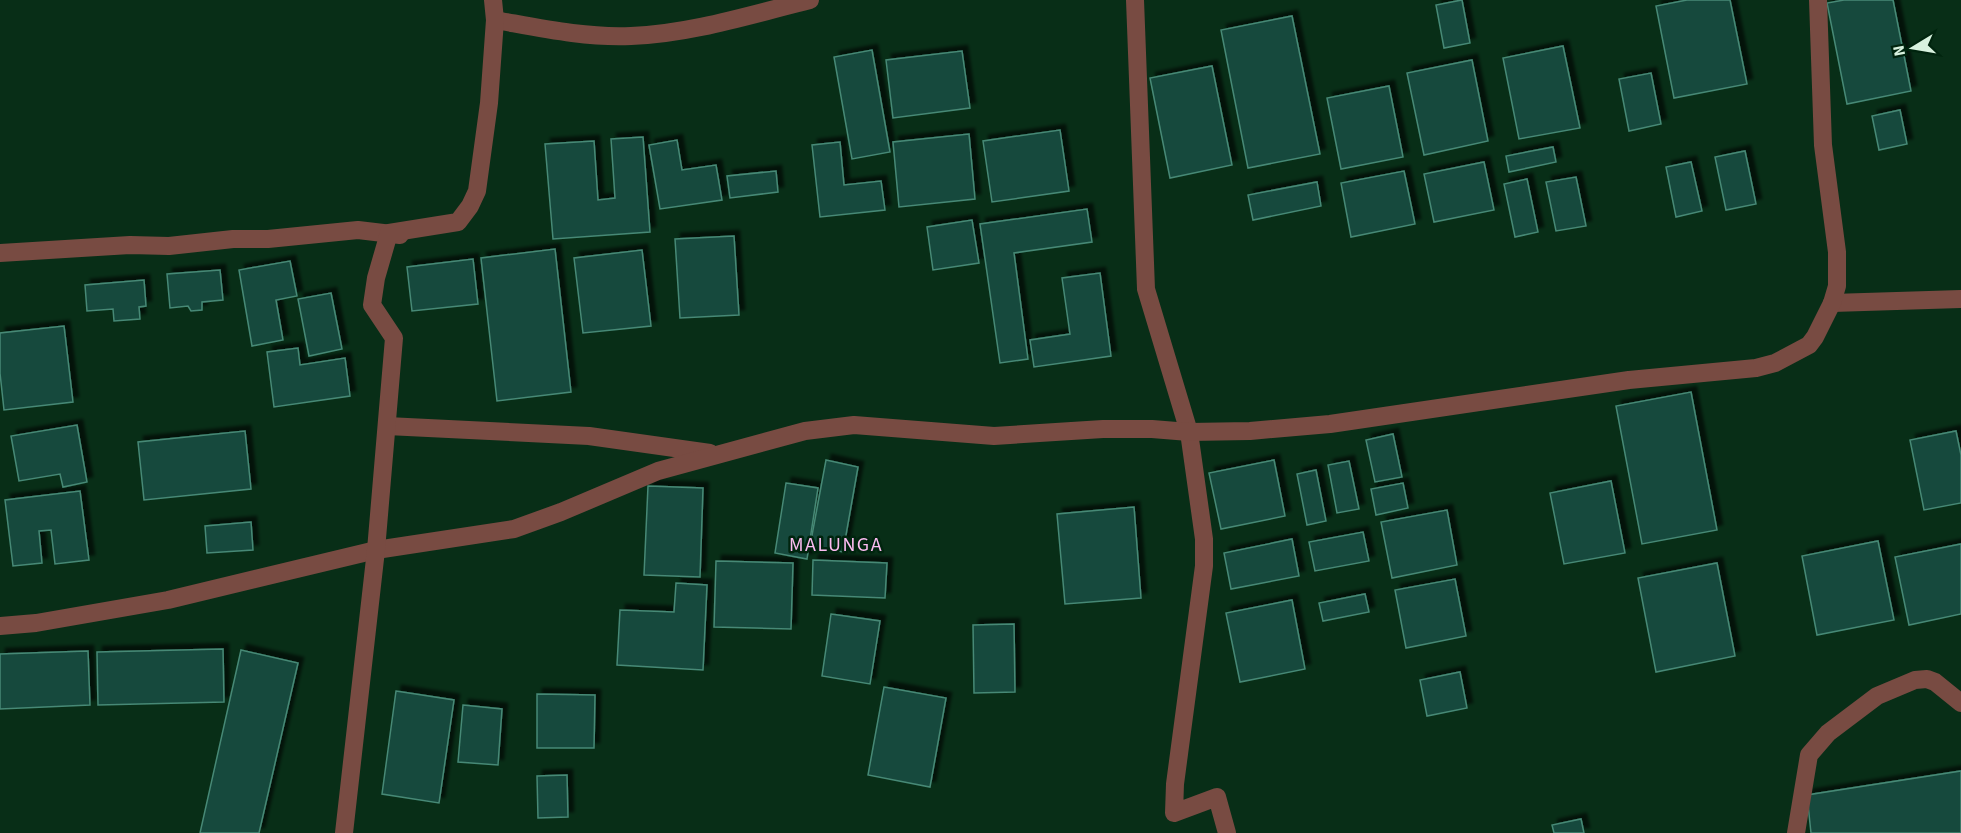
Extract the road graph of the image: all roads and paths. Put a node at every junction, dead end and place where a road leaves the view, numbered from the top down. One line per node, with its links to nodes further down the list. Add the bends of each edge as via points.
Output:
1 (494, 0): 5 (street)
2 (810, 0): 5 (street, via 673,32 631,36 582,35)
3 (1135, 0): 11 (street, via 1146,289)
4 (1818, 0): 9 (street, via 1823,145 1837,252 1837,286)
5 (495, 20): 6 (street, via 489,103 477,191 470,206 458,222)
6 (389, 233): 7 (street, via 358,230 169,246); 10 (street, via 372,305 394,338)
7 (0, 254)
8 (1961, 299): 9 (street)
9 (1832, 303): 11 (street, via 1809,345 1756,368 1629,380 1330,424)
10 (387, 426): 12 (street, via 589,436); 13 (street)
11 (1189, 432): 12 (street, via 1103,429 994,436 854,426 805,431); 17 (street, via 1204,539 1204,566 1173,813 1217,796)
12 (718, 454): 13 (street, via 658,471 514,528)
13 (376, 550): 14 (street, via 168,600); 16 (street)
14 (0, 626)
15 (1961, 703): 18 (street, via 1935,682 1916,680 1877,696 1828,733 1809,755)
16 (344, 833)
17 (1227, 833)
18 (1796, 833)

